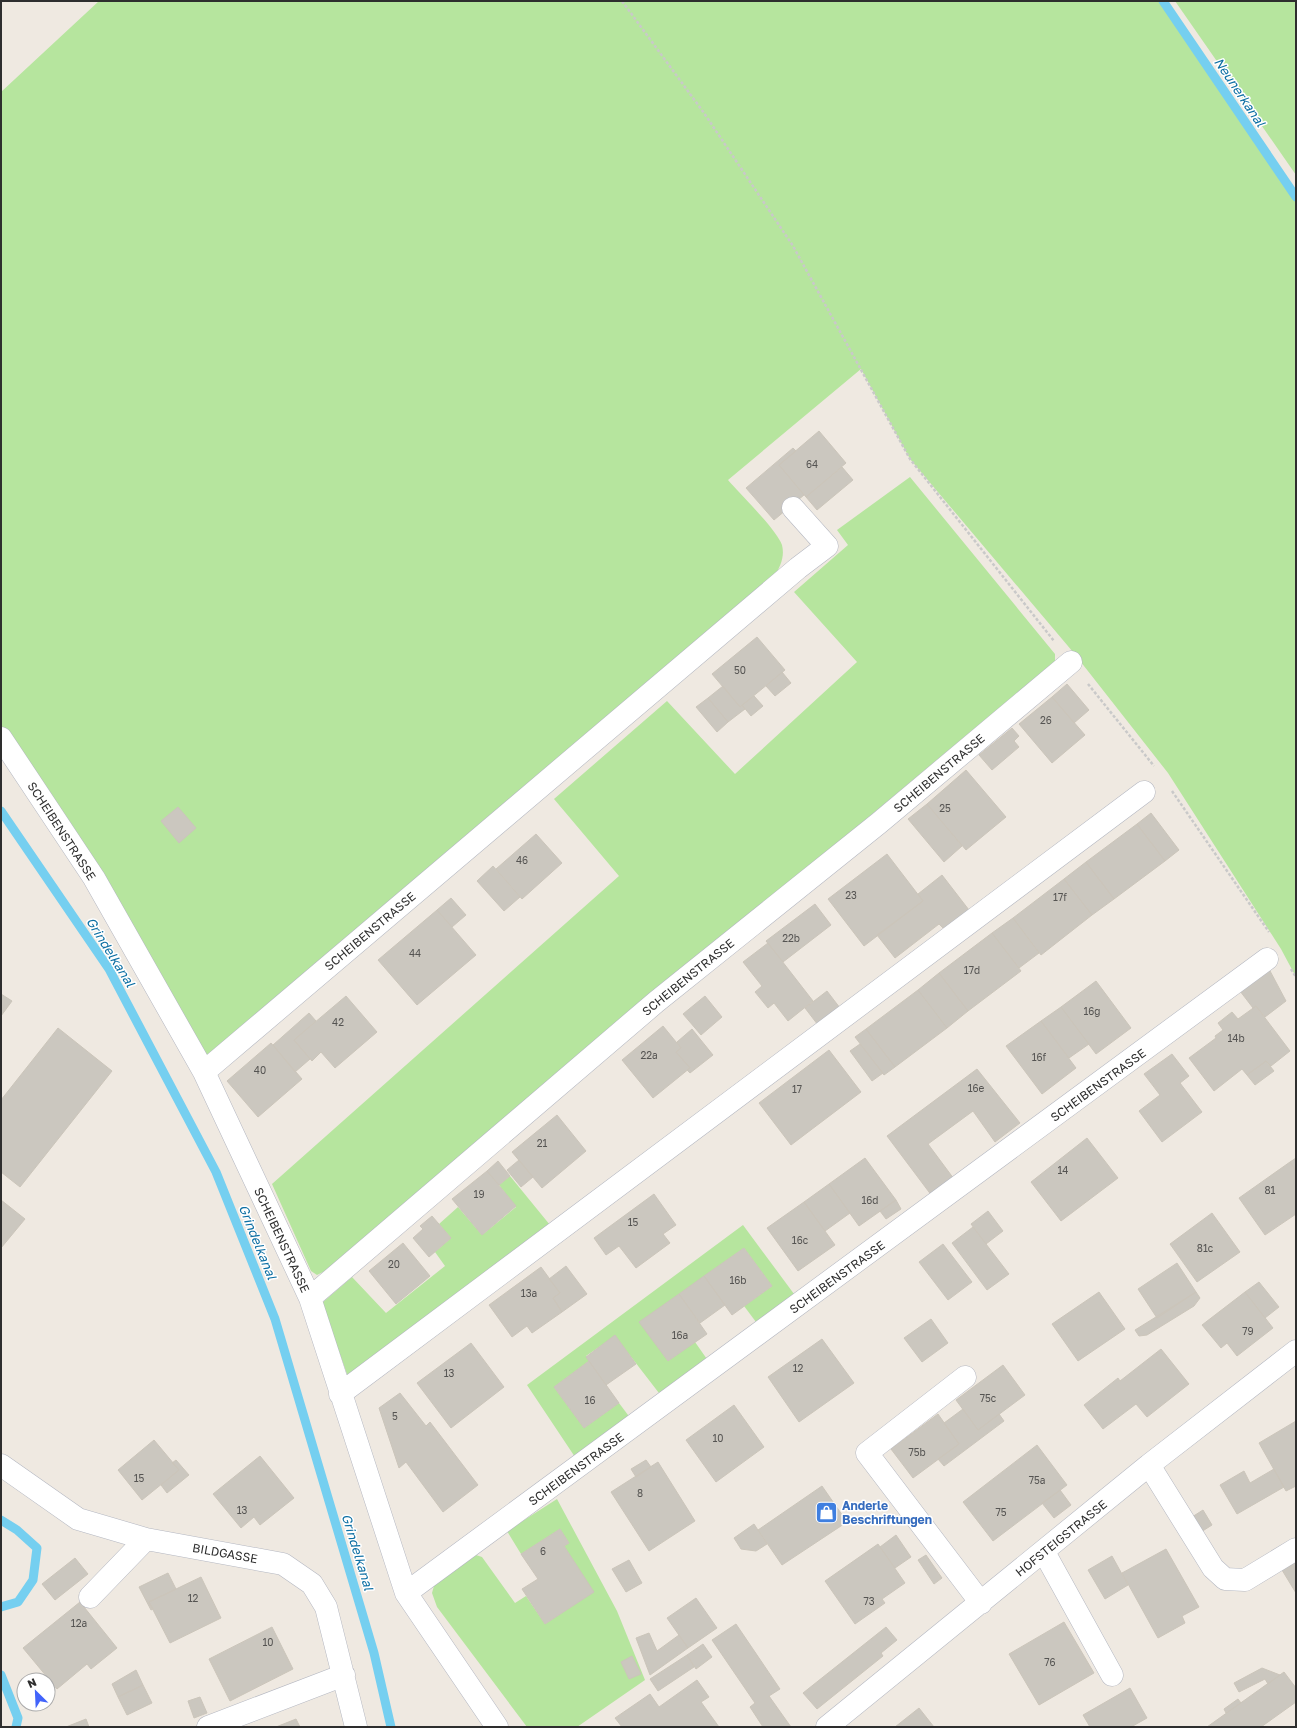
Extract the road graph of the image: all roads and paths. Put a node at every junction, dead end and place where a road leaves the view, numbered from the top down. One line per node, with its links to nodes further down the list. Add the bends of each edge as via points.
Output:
1 (622, 1): 3 (path, via 704,113 793,246 910,459)
2 (793, 508): 12 (street, SCHEIBENSTRASSE, via 827,546)
3 (1071, 662): 5 (path); 13 (street, SCHEIBENSTRASSE, via 879,823 656,1002)
4 (1, 738): 12 (street, SCHEIBENSTRASSE, via 94,878)
5 (1157, 770)
6 (1171, 789): 8 (path)
7 (1144, 792): 16 (street)
8 (1272, 936)
9 (1267, 959): 22 (street, SCHEIBENSTRASSE)
10 (1290, 966): 11 (path)
11 (1296, 977)
12 (204, 1072): 13 (street, SCHEIBENSTRASSE)
13 (310, 1298): 16 (street, SCHEIBENSTRASSE)
14 (1296, 1351): 18 (street, HOFSTEIGSTRASSE)
15 (965, 1377): 24 (street, via 867,1453)
16 (340, 1394): 22 (street, SCHEIBENSTRASSE)
17 (1, 1465): 19 (street, BILDGASSE, via 78,1519)
18 (1149, 1465): 20 (street, via 1213,1568 1225,1579 1245,1580); 21 (street, HOFSTEIGSTRASSE)
19 (146, 1539): 23 (street); 25 (street, BILDGASSE, via 283,1564 312,1584 326,1607)
20 (1296, 1549)
21 (1044, 1552): 24 (street, HOFSTEIGSTRASSE); 26 (street)
22 (406, 1593): 29 (street, SCHEIBENSTRASSE)
23 (90, 1597)
24 (981, 1603): 30 (street, HOFSTEIGSTRASSE)
25 (344, 1675): 27 (street); 28 (street, BILDGASSE)
26 (1112, 1675)
27 (208, 1727)
28 (356, 1727)
29 (497, 1727)
30 (827, 1727)

